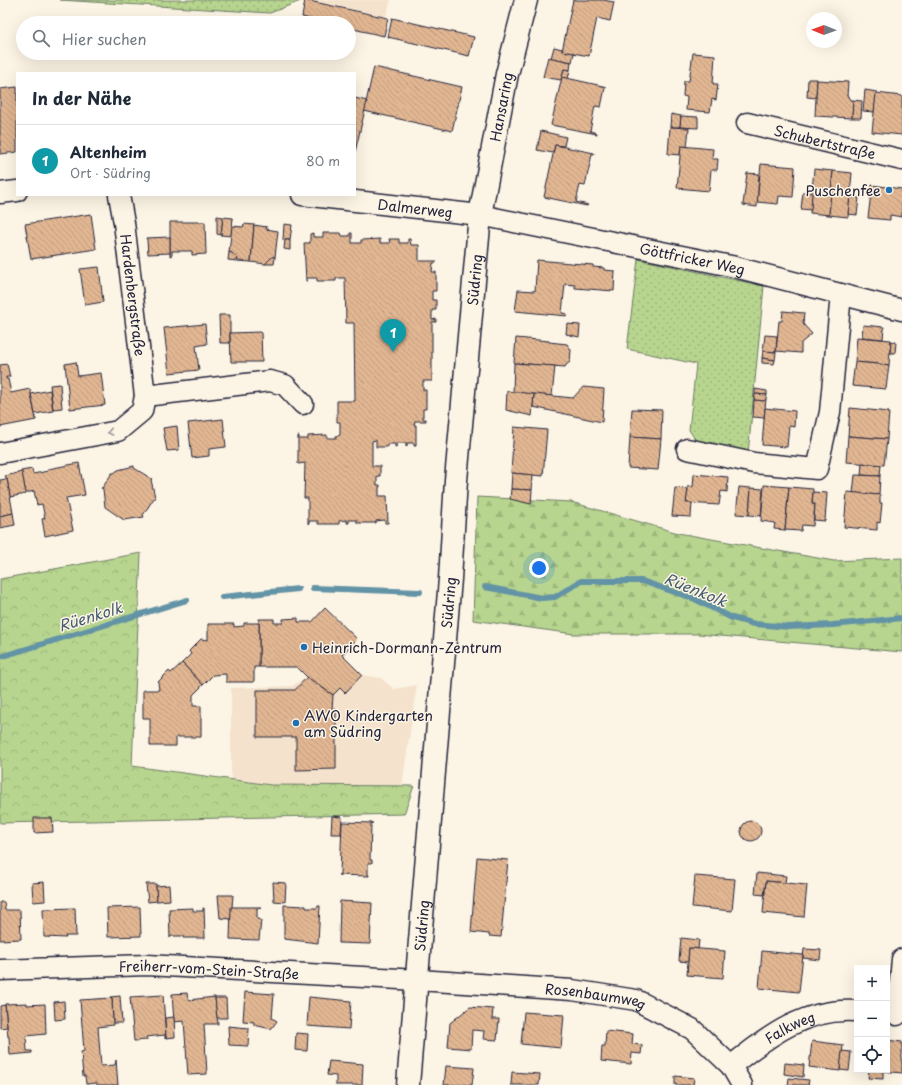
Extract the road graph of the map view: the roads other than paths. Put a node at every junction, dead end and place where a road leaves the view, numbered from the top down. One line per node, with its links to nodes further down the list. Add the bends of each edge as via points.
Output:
1 (526, 0): 8 (street, Hansaring, via 507,74)
2 (747, 123): 3 (street, Schubertstraße)
3 (902, 160)
4 (16, 191): 5 (street)
5 (0, 193)
6 (119, 196): 11 (street, Hardenbergstraße)
7 (311, 196): 8 (street, Dalmerweg)
8 (480, 215): 9 (street, Göttfricker Weg, via 731,266); 17 (street, Südring, via 456,480)
9 (841, 294): 10 (street, Göttfricker Weg); 13 (street, via 830,412 817,469 754,463)
10 (902, 310)
11 (144, 404): 12 (street, via 270,381 285,385); 14 (street, one-way to 14, via 118,430)
12 (303, 404)
13 (687, 450)
14 (0, 453)
15 (902, 958): 19 (street)
16 (0, 970): 17 (street, Freiherr-vom-Stein-Straße, via 147,965)
17 (418, 980): 20 (street, Rosenbaumweg, via 572,990 636,1000 692,1029); 21 (street, Südring)
18 (854, 1012): 20 (street, Falkweg, via 830,1012 789,1025 769,1036)
19 (895, 1015)
20 (731, 1066): 22 (street, Rosenbaumweg)
21 (408, 1085)
22 (742, 1085)

